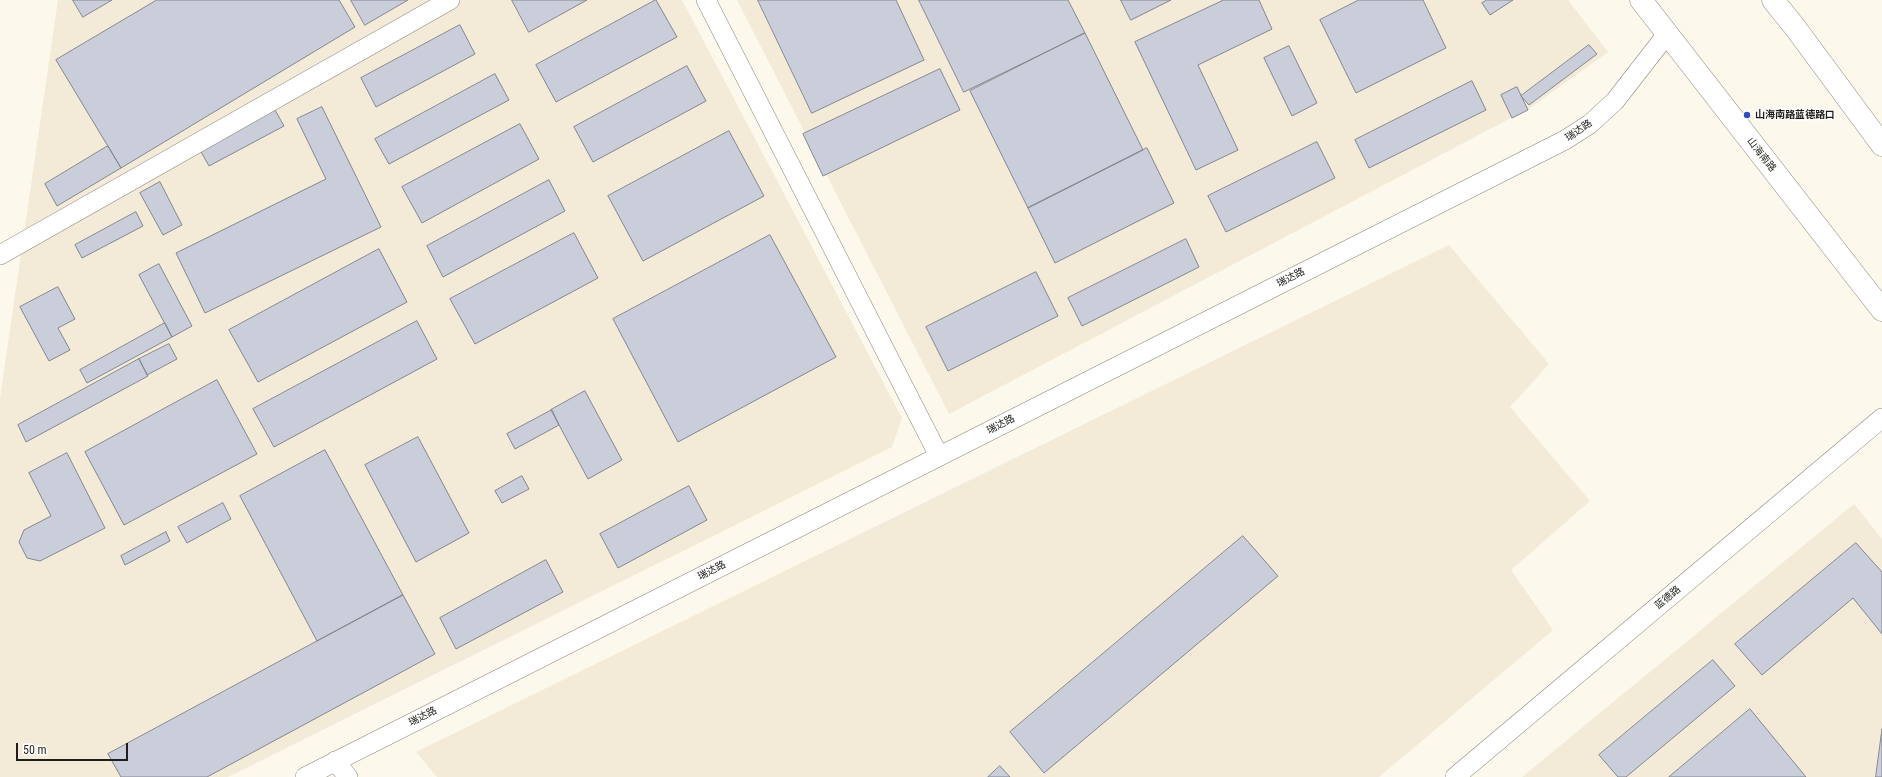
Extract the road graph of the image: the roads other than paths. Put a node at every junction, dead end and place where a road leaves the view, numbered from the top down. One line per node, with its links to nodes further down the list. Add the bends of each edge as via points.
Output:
1 (450, 0): 7 (street)
2 (706, 0): 10 (street)
3 (1641, 0): 5 (main road, 山海南路)
4 (1772, 0): 6 (main road)
5 (1668, 34): 8 (main road, 山海南路); 10 (street, 瑞达路, via 1615,101 1590,124 1565,140)
6 (1882, 145)
7 (0, 255)
8 (1882, 310)
9 (1882, 418): 14 (street, 蓝德路)
10 (939, 456): 11 (street, 瑞达路)
11 (335, 761): 12 (street, 瑞达路); 13 (street)
12 (305, 777)
13 (348, 777)
14 (1455, 777)

